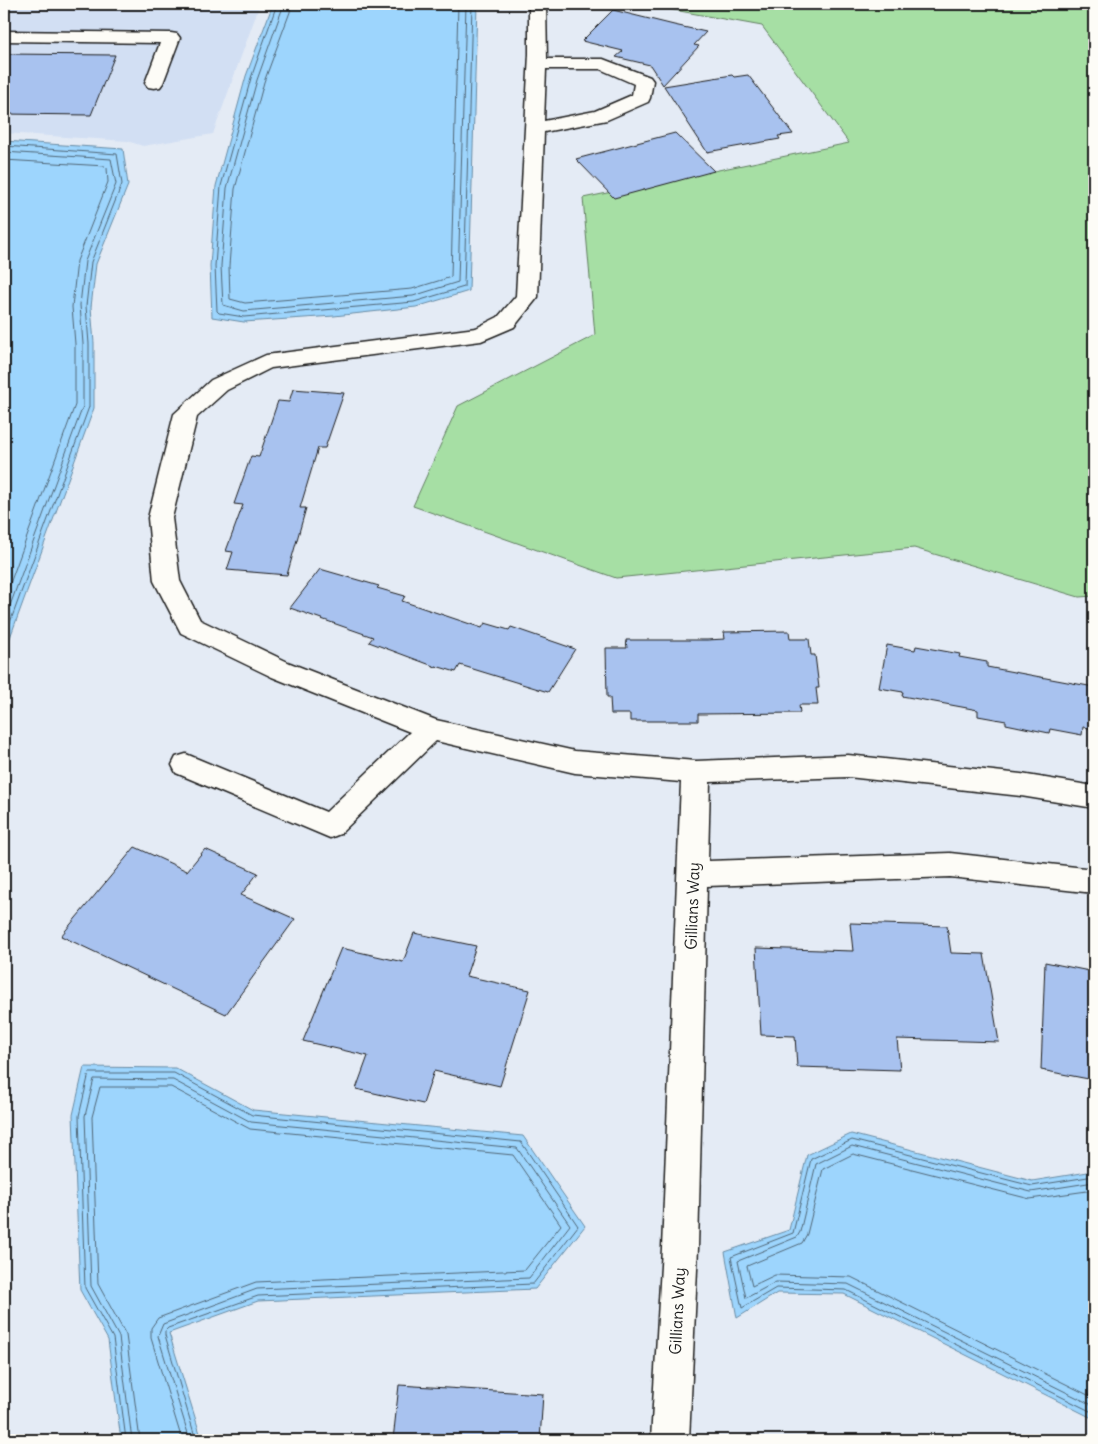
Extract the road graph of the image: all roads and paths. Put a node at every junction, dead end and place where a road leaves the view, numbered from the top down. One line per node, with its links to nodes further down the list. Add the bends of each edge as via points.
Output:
1 (537, 4): 3 (street)
2 (4, 36): 4 (street, via 171,38)
3 (538, 64): 5 (street); 5 (street, via 603,64 644,81 641,98 600,116)
4 (154, 83)
5 (535, 128): 6 (street, via 527,297 506,322 481,334 266,362 219,385 186,414 160,518 167,582 190,626 281,670)
6 (431, 729): 7 (street, via 330,826); 8 (street, via 575,762)
7 (186, 765)
8 (696, 772): 9 (street, via 848,766 1021,784); 10 (street, Gillians Way)
9 (1094, 797)
10 (693, 874): 11 (street, via 950,865); 12 (street, Gillians Way)
11 (1094, 882)
12 (670, 1440)

